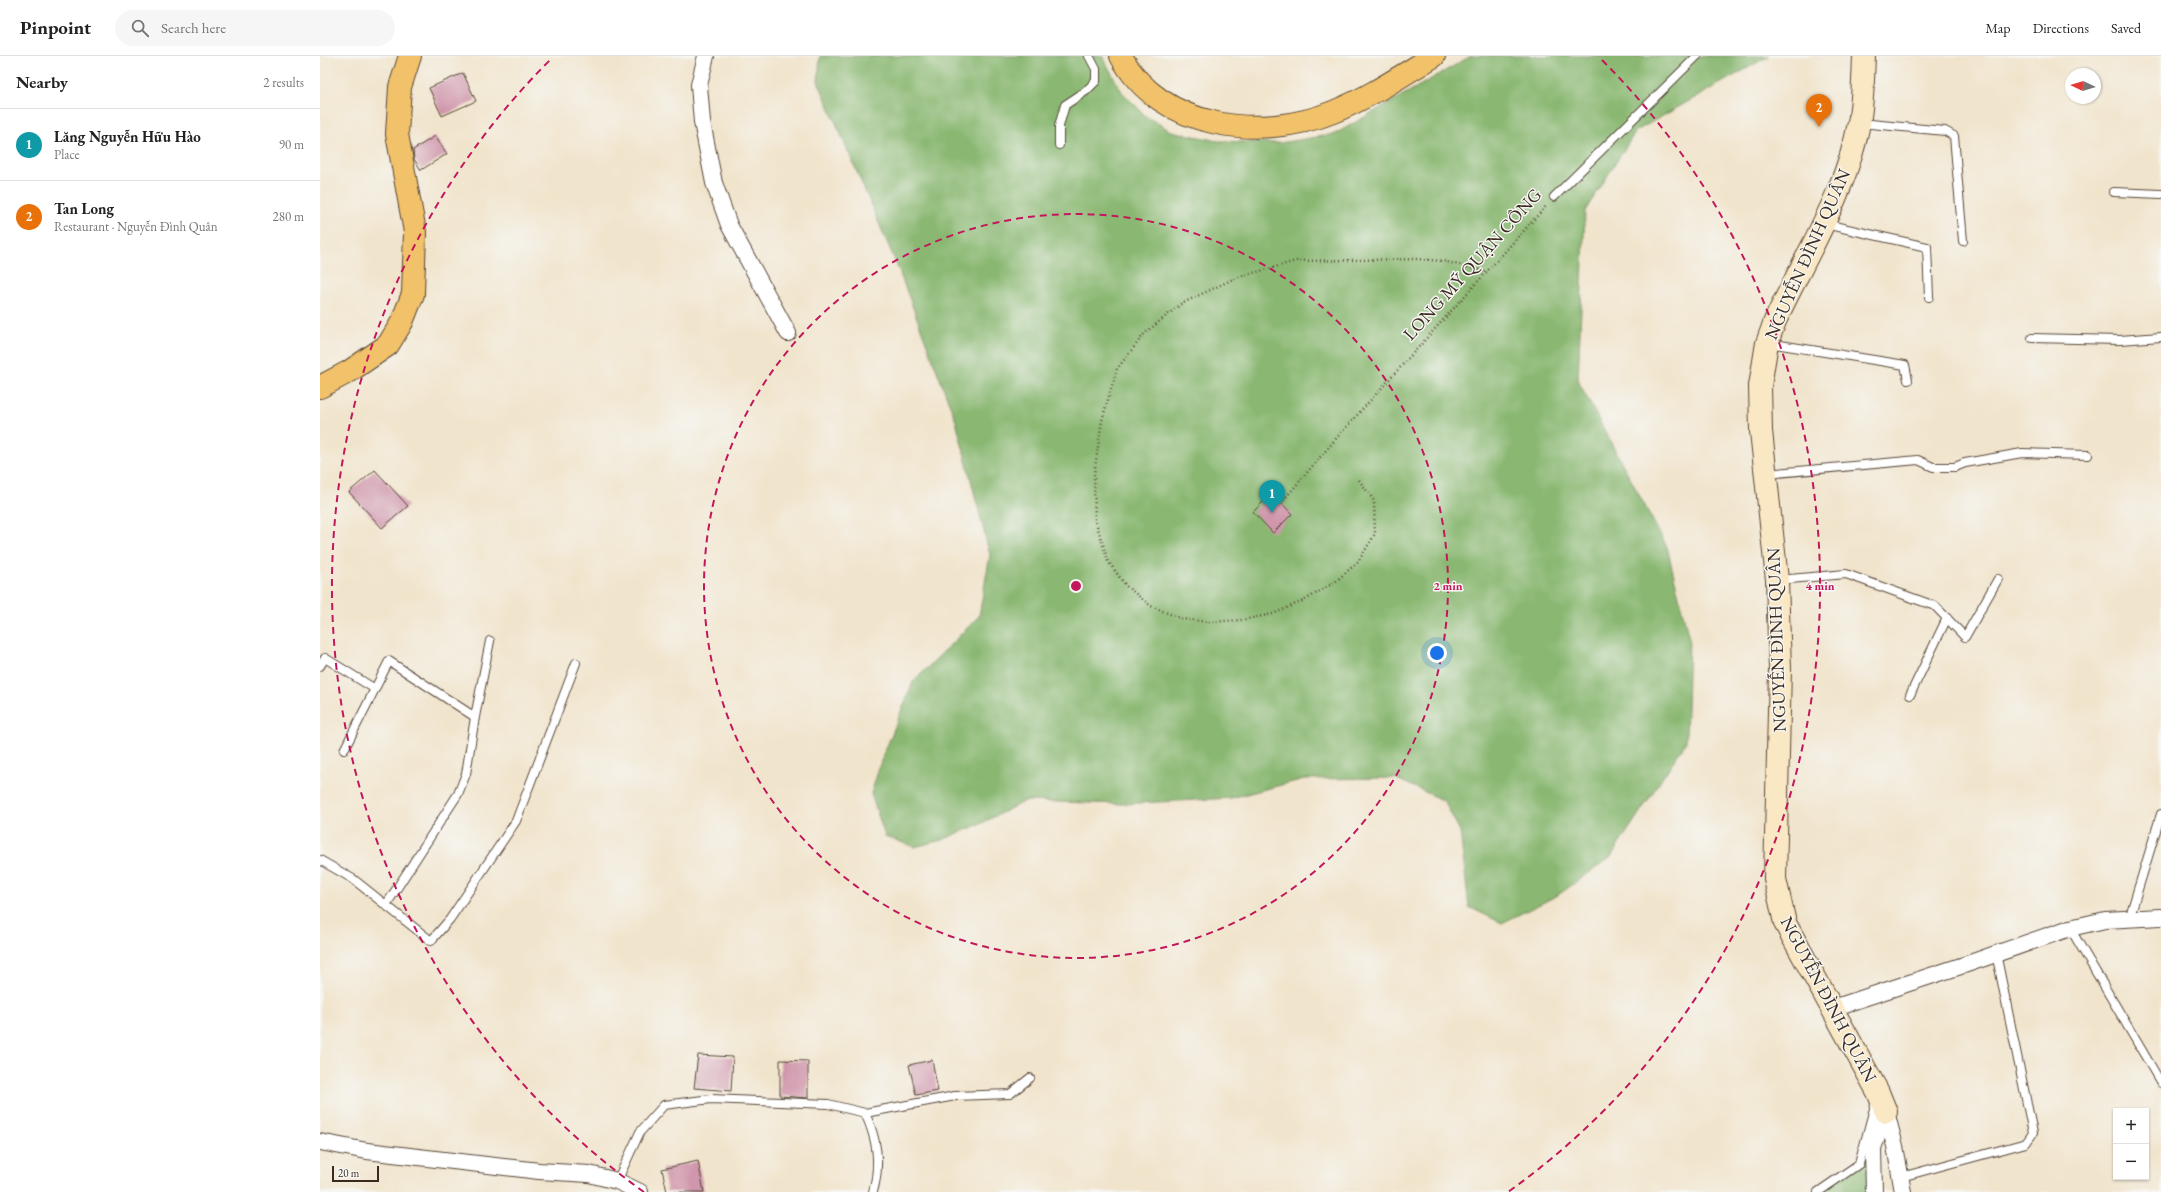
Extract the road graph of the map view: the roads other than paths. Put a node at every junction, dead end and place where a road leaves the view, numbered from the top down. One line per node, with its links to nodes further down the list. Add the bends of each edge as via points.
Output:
1 (410, 56): 21 (main road, via 400,87 397,134 415,232 413,294 402,322 388,345 350,371)
2 (706, 56): 16 (street, via 699,86 702,122 714,183 729,225)
3 (1089, 56): 9 (lane, via 1096,69 1096,81 1086,92 1064,105 1059,126)
4 (1121, 56): 5 (main road, via 1128,70 1152,93 1183,114 1212,122 1260,127 1298,123 1333,112 1383,87)
5 (1434, 56)
6 (1697, 56): 12 (lane, LONG MỸ QUẬN CÔNG)
7 (1864, 56): 8 (street, NGUYỄN ĐÌNH QUÂN)
8 (1859, 123): 13 (street, NGUYỄN ĐÌNH QUÂN, via 1847,165); 14 (lane, via 1945,131 1954,136)
9 (1059, 145)
10 (2114, 192): 11 (lane)
11 (2161, 194)
12 (1554, 197)
13 (1822, 223): 15 (lane, via 1927,247); 19 (street, NGUYỄN ĐÌNH QUÂN)
14 (1963, 241)
15 (1929, 298)
16 (788, 334)
17 (2161, 337): 18 (lane, via 2120,340)
18 (2032, 338)
19 (1767, 343): 20 (lane, via 1905,365); 23 (street, NGUYỄN ĐÌNH QUÂN, via 1760,386)
20 (1908, 380)
21 (320, 387)
22 (2088, 455): 23 (lane, via 2022,453 1955,467 1933,467 1918,460)
23 (1765, 474): 25 (street, NGUYỄN ĐÌNH QUÂN)
24 (1998, 579): 26 (lane, via 1965,637)
25 (1777, 580): 26 (lane, via 1846,574 1935,606); 41 (street, NGUYỄN ĐÌNH QUÂN, via 1780,669 1775,879 1785,923)
26 (1946, 618): 31 (lane)
27 (490, 641): 32 (lane)
28 (576, 663): 36 (lane, via 516,821 450,919 431,941)
29 (320, 666): 30 (lane, via 325,658)
30 (375, 688): 32 (lane, via 389,661); 33 (lane)
31 (1910, 695)
32 (475, 717): 36 (lane, via 466,774 458,794)
33 (344, 750)
34 (2161, 814): 38 (lane)
35 (320, 860): 36 (lane, via 353,879)
36 (386, 905)
37 (2161, 917): 38 (street)
38 (2129, 919): 39 (street, via 2105,920)
39 (2070, 928): 40 (street); 43 (lane)
40 (1996, 953): 41 (street); 49 (lane, via 2033,1133 2026,1143)
41 (1833, 1008): 44 (street, NGUYỄN ĐÌNH QUÂN)
42 (1030, 1078): 46 (lane, via 1010,1094 955,1096)
43 (2161, 1083)
44 (1878, 1092): 45 (street, NGUYỄN ĐÌNH QUÂN); 52 (lane, via 1858,1164)
45 (1886, 1112): 49 (street, NGUYỄN ĐÌNH QUÂN); 53 (street, via 1872,1148)
46 (865, 1113): 48 (lane, via 828,1104 711,1099 664,1105 640,1132); 51 (lane, via 874,1132 877,1152)
47 (320, 1142): 48 (street, via 367,1151 539,1171 588,1174)
48 (617, 1181): 50 (street)
49 (1902, 1185)
50 (640, 1192)
51 (873, 1192)
52 (1818, 1192)
53 (1874, 1192)

